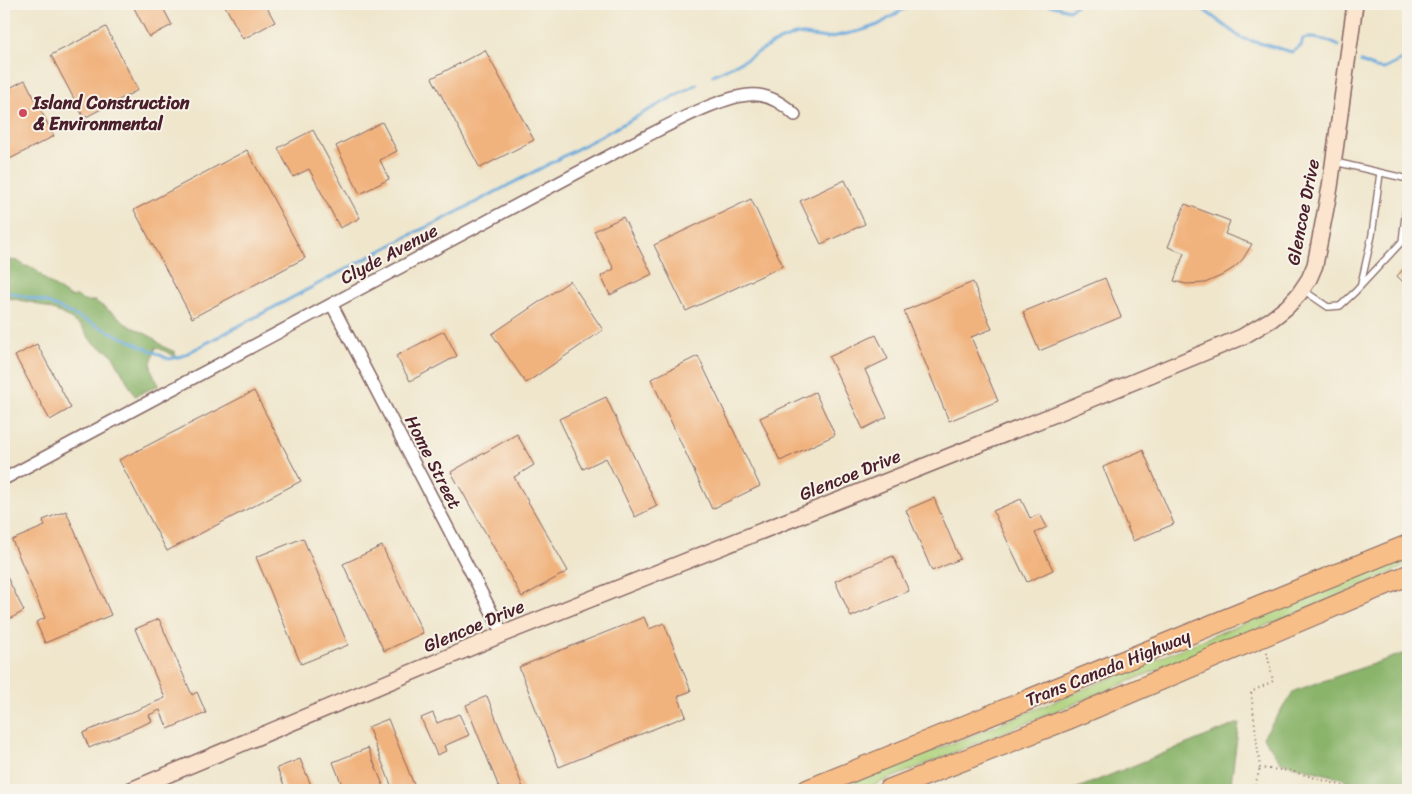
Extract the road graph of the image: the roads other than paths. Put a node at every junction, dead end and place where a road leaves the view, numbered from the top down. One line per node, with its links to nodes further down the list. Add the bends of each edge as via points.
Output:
1 (1355, 4): 3 (street, Glencoe Drive)
2 (795, 115): 11 (street, Clyde Avenue, via 775,100 759,95 743,95 722,101 636,142)
3 (1333, 162): 4 (lane); 10 (street, Glencoe Drive, via 1319,249 1315,265)
4 (1380, 173): 5 (lane); 9 (lane)
5 (1408, 179)
6 (1408, 191): 8 (lane)
7 (1408, 235): 8 (lane)
8 (1402, 242): 9 (lane)
9 (1361, 286): 10 (lane, via 1340,306 1328,307)
10 (1302, 289): 18 (street, Glencoe Drive, via 1287,307 1242,337)
11 (332, 305): 12 (street, Clyde Avenue); 18 (street, Home Street)
12 (4, 479)
13 (1408, 540): 15 (highway)
14 (1408, 545): 15 (highway, Trans Canada Highway)
15 (1376, 559): 21 (highway, Trans Canada Highway)
16 (1408, 576): 19 (highway, Trans Canada Highway)
17 (1408, 588): 19 (highway, via 1113,706)
18 (503, 634): 20 (street, Glencoe Drive)
19 (1092, 709): 22 (highway, Trans Canada Highway)
20 (131, 790)
21 (807, 790)
22 (888, 790)

